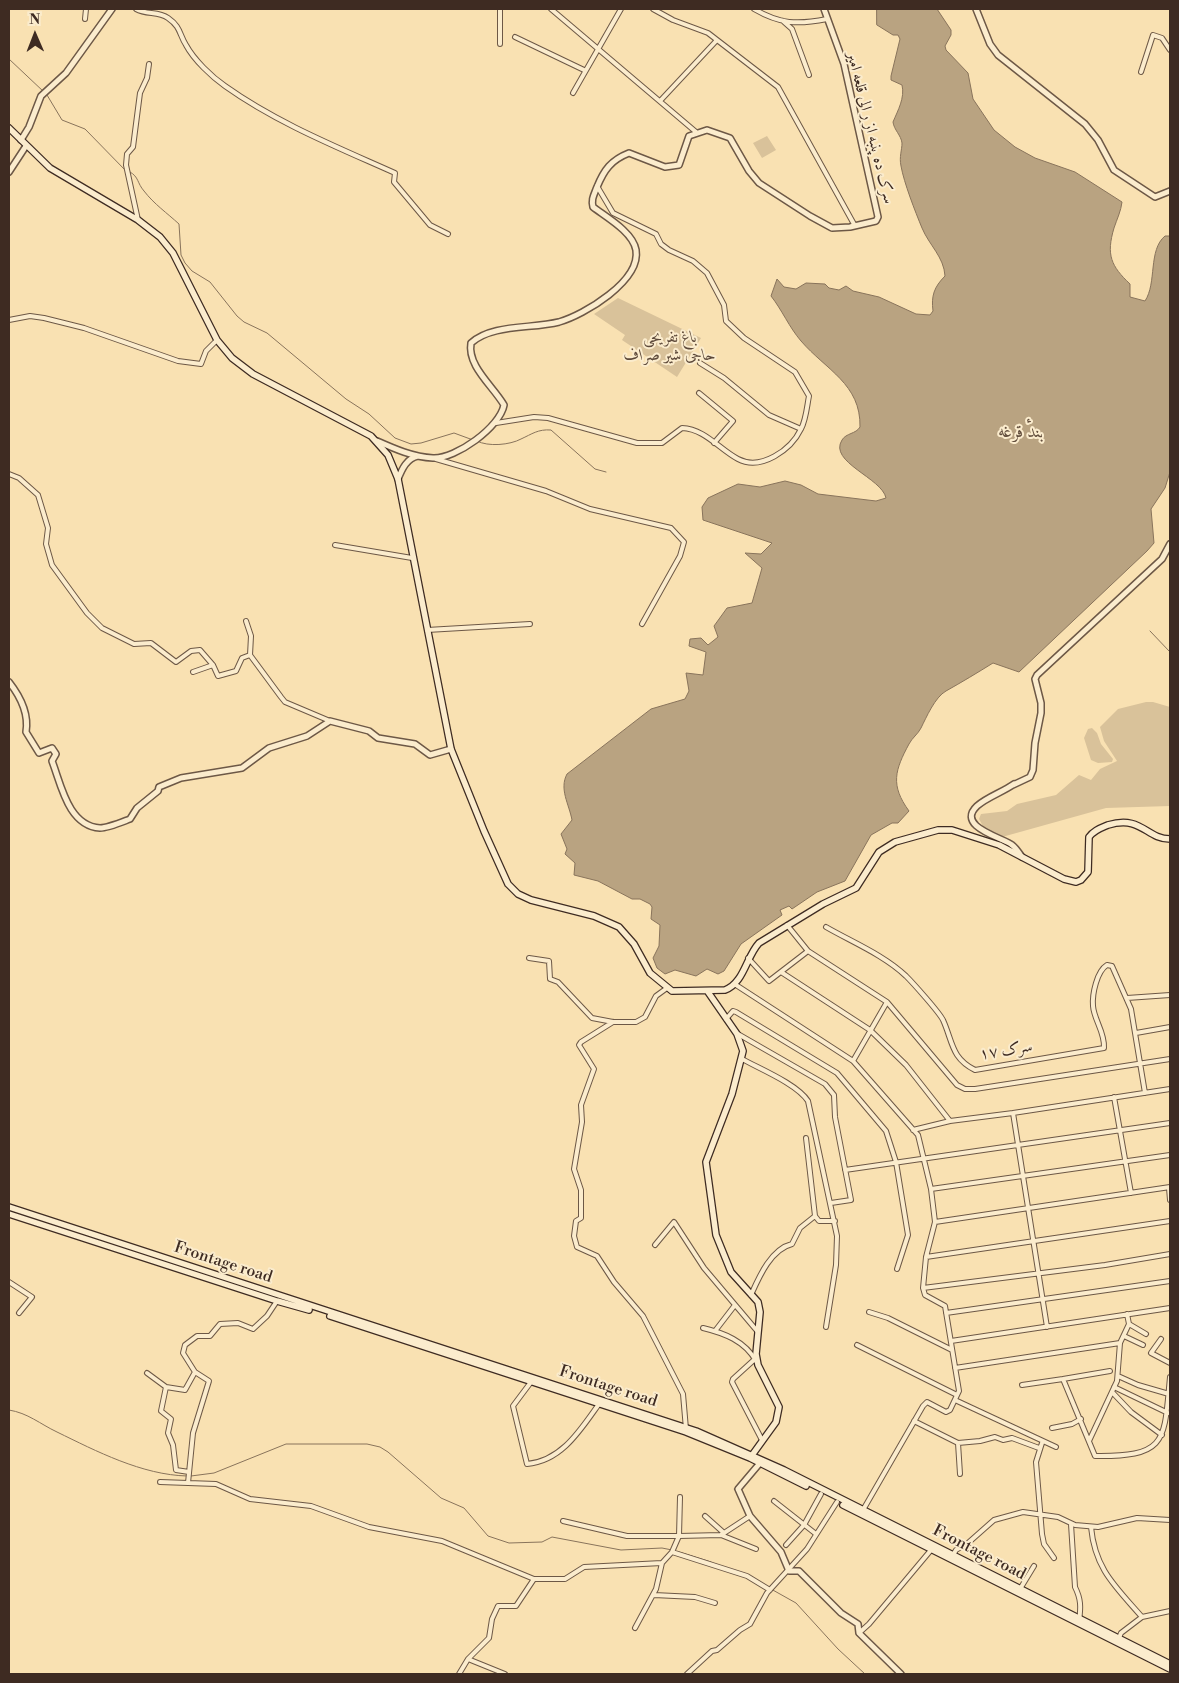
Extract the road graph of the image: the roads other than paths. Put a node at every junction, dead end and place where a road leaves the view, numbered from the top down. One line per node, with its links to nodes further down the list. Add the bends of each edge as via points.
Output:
1 (86, 9): 11 (street)
2 (112, 9): 27 (street, via 66,73 41,96)
3 (136, 9): 34 (street, via 144,14 160,13 169,18 180,29 185,45 200,63 226,86 270,115 395,173 394,182 430,225)
4 (500, 9): 16 (street)
5 (551, 9): 17 (street)
6 (621, 9): 17 (street)
7 (653, 9): 15 (street)
8 (754, 9): 13 (street, via 771,19)
9 (824, 9): 12 (street, سرک ده پنبه از ر الی قلعه امیر)
10 (976, 9): 31 (street, via 998,55 1085,124 1114,170 1155,197)
11 (85, 19)
12 (827, 19): 13 (street, via 802,24); 33 (street, سرک ده پنبه از ر الی قلعه امیر, via 844,64 878,217 876,221)
13 (783, 21): 22 (street, via 792,29)
14 (515, 37): 20 (street)
15 (717, 40): 24 (street); 33 (street, via 778,87)
16 (500, 44)
17 (598, 47): 20 (street); 24 (street)
18 (1170, 50): 21 (street, via 1162,38 1153,36)
19 (150, 64): 32 (street, via 140,94 133,147 126,165)
20 (584, 70): 23 (street)
21 (1141, 72)
22 (809, 76)
23 (573, 93)
24 (660, 101): 26 (street)
25 (9, 128): 27 (main road)
26 (696, 132): 30 (street, via 689,136 679,165 665,167 629,153 616,158 603,172); 33 (street, سرک ده پنبه از ر الی قلعه امیر, via 708,130 730,138 759,183 810,216 832,228)
27 (21, 140): 28 (main road)
28 (26, 146): 29 (street); 32 (main road, via 50,168)
29 (9, 172)
30 (597, 186): 39 (street, via 593,207 631,239 636,250 634,264 613,293 561,321 481,334 471,343 469,352 472,360 504,405 503,414); 40 (street, via 613,213 656,234 669,250 700,266 724,305 726,321 744,338 795,372 809,396)
31 (1170, 191)
32 (138, 220): 36 (main road, via 170,247)
33 (855, 226)
34 (448, 234)
35 (9, 320): 36 (street, via 30,316 44,318 84,328 178,361 201,364 206,351)
36 (217, 340): 41 (main road, via 232,358 253,374)
37 (700, 363): 40 (street, via 769,415)
38 (699, 392): 42 (street, via 733,421)
39 (496, 422): 42 (street, via 548,418 636,443 662,443 682,428 694,428); 44 (street, via 469,445)
40 (801, 429): 42 (street, via 785,450 753,464 739,460)
41 (377, 441): 43 (street, via 405,453); 46 (main road, via 388,455)
42 (714, 443)
43 (424, 456): 44 (street); 46 (street, via 410,459)
44 (433, 458): 52 (street, via 546,491 590,509 676,531 684,542 680,556)
45 (9, 474): 55 (street, via 19,478 38,495 48,528 46,544 52,565 102,628 134,644 150,643 176,662 191,651 200,650)
46 (398, 479): 49 (main road)
47 (1170, 544): 61 (street, via 1162,560 1037,675 1035,680 1041,713 1034,743 1032,774 978,805 973,819 984,832 1012,844)
48 (335, 545): 49 (street)
49 (412, 558): 53 (main road)
50 (246, 621): 54 (street, via 251,636)
51 (530, 624): 53 (street)
52 (642, 624)
53 (427, 630): 59 (main road)
54 (250, 655): 55 (street, via 242,658 236,671 227,674 218,676); 58 (street, via 284,702)
55 (213, 665): 56 (street)
56 (193, 672)
57 (9, 682): 58 (street, via 25,709 26,732 39,753 53,748 56,754 52,761 62,792 73,812 80,820 101,828 130,819 159,787 173,780 242,768 269,748 306,736)
58 (330, 721): 59 (street, via 370,731 378,738 415,744 430,754)
59 (451, 750): 69 (main road, via 484,831 513,890 531,900 594,916 618,927 634,944 650,973)
60 (1170, 839): 61 (main road, via 1160,838 1127,822 1097,830 1089,838 1088,872 1076,882)
61 (1022, 858): 62 (main road, via 999,845 952,830 938,830 895,842 879,852 856,888)
62 (787, 926): 64 (street); 66 (main road, via 759,943)
63 (826, 927): 72 (street, سرک ۱۷, via 906,976 942,1018 948,1039 959,1058 976,1070 1104,1048 1102,1029 1093,1007 1100,971 1107,965 1112,966)
64 (808, 951): 67 (street); 73 (street)
65 (530, 958): 75 (street, via 549,961 550,979 558,982 592,1018)
66 (748, 958): 67 (street, via 769,981); 68 (main road)
67 (781, 972): 77 (street)
68 (736, 984): 70 (main road, via 725,990); 82 (street)
69 (667, 988): 70 (main road, via 679,992); 75 (street, via 656,996 645,1018 636,1022)
70 (708, 992): 74 (main road)
71 (1170, 995): 72 (street)
72 (1127, 998): 78 (street)
73 (887, 1002): 77 (street); 83 (street, via 957,1085 964,1089)
74 (726, 1019): 79 (main road); 96 (street, via 733,1011 736,1012 837,1073 886,1131)
75 (614, 1022): 166 (street, via 579,1045 594,1069 581,1105 582,1122 574,1169 581,1190 582,1218 576,1221 574,1236 577,1247 600,1260 652,1331 683,1394)
76 (1170, 1027): 78 (street)
77 (870, 1030): 82 (street); 88 (street, via 906,1065)
78 (1136, 1033): 83 (street)
79 (737, 1034): 81 (main road, via 743,1051); 98 (street, via 825,1084 834,1095)
80 (1170, 1058): 83 (street)
81 (742, 1059): 104 (street, via 804,1095 808,1101); 121 (main road, via 706,1162 720,1249 731,1272)
82 (853, 1061): 90 (street)
83 (1141, 1062): 85 (street)
84 (1170, 1089): 85 (street)
85 (1145, 1093): 86 (street)
86 (1114, 1097): 87 (street); 91 (street)
87 (1013, 1113): 88 (street); 93 (street)
88 (950, 1121): 90 (street)
89 (1170, 1123): 91 (street)
90 (913, 1130): 95 (street, via 918,1136)
91 (1122, 1131): 93 (street); 97 (street)
92 (806, 1138): 108 (street)
93 (1018, 1145): 95 (street); 99 (street)
94 (1170, 1155): 97 (street)
95 (922, 1158): 96 (street); 101 (street)
96 (896, 1162): 98 (street); 116 (street, via 908,1235)
97 (1127, 1162): 99 (street); 102 (street)
98 (845, 1170): 104 (street, via 851,1200)
99 (1024, 1176): 101 (street); 106 (street)
100 (1170, 1187): 102 (street); 103 (street)
101 (931, 1189): 111 (street)
102 (1132, 1193): 106 (street)
103 (1170, 1200)
104 (831, 1203): 109 (street)
105 (9, 1207): 166 (main road, Frontage road)
106 (1030, 1209): 111 (street); 112 (street)
107 (9, 1214): 122 (main road)
108 (815, 1216): 109 (street, via 819,1221); 121 (street, via 800,1228 792,1244 770,1259)
109 (835, 1221): 131 (street, via 836,1265)
110 (1170, 1221): 112 (street)
111 (936, 1222): 115 (street)
112 (1034, 1242): 115 (street); 117 (street)
113 (655, 1245): 124 (street, via 674,1222 704,1268)
114 (1170, 1254): 117 (street)
115 (926, 1257): 120 (street)
116 (897, 1269)
117 (1039, 1274): 120 (street); 123 (street)
118 (9, 1282): 127 (street, via 32,1296)
119 (1170, 1282): 123 (street)
120 (923, 1288): 128 (street, via 925,1295 945,1306)
121 (751, 1296): 135 (main road, via 759,1307)
122 (277, 1301): 148 (street, via 253,1330 238,1323 220,1324 210,1336 197,1336 185,1345 183,1353); 154 (main road)
123 (1042, 1301): 128 (street); 132 (street)
124 (735, 1305): 134 (street); 135 (street)
125 (1170, 1308): 129 (street)
126 (869, 1312): 143 (street)
127 (19, 1313)
128 (946, 1313): 139 (street)
129 (1127, 1314): 130 (street); 132 (street)
130 (1129, 1324): 136 (street); 137 (street)
131 (826, 1327)
132 (1047, 1327): 139 (street)
133 (703, 1328): 134 (street)
134 (715, 1331): 144 (street, via 743,1344)
135 (758, 1332): 146 (main road)
136 (1146, 1334)
137 (1124, 1336): 140 (street); 142 (street)
138 (1161, 1339): 145 (street, via 1152,1353)
139 (951, 1341): 143 (street)
140 (1120, 1342): 147 (street); 151 (street)
141 (856, 1345): 159 (street)
142 (1143, 1345)
143 (952, 1350): 147 (street)
144 (755, 1359): 146 (street); 168 (street, via 732,1382)
145 (1170, 1363)
146 (758, 1365): 168 (main road, via 779,1407 776,1422)
147 (955, 1368): 159 (street, via 959,1390)
148 (195, 1372): 156 (street, via 185,1390); 176 (street, via 209,1381 193,1433)
149 (1110, 1372): 153 (street)
150 (147, 1373): 156 (street)
151 (1118, 1376): 157 (street); 158 (street)
152 (1170, 1377): 158 (street)
153 (1063, 1379): 155 (street); 163 (street)
154 (531, 1382): 160 (main road); 160 (street, via 513,1406 528,1464 560,1452)
155 (1022, 1385)
156 (166, 1387): 176 (street, via 161,1411 171,1419 168,1433 176,1470)
157 (1113, 1390): 162 (street); 167 (street, via 1141,1420); 169 (street)
158 (1168, 1394): 161 (street)
159 (956, 1397): 164 (street, via 946,1412 927,1402); 171 (street)
160 (599, 1404): 166 (main road)
161 (1170, 1405): 162 (street)
162 (1168, 1413): 167 (street)
163 (1081, 1419): 165 (street); 169 (street)
164 (914, 1421): 170 (street); 184 (street)
165 (1052, 1428)
166 (686, 1430): 174 (main road, Frontage road)
167 (1162, 1435): 169 (street, via 1151,1449 1119,1455 1095,1456)
168 (762, 1440): 174 (main road)
169 (1088, 1441)
170 (958, 1443): 173 (street, via 980,1442 995,1437 1003,1440 1012,1438); 177 (street)
171 (1042, 1443): 172 (street); 173 (street)
172 (1056, 1447)
173 (1039, 1448): 185 (street, via 1036,1462)
174 (751, 1456): 175 (main road); 184 (main road, Frontage road)
175 (760, 1463): 180 (main road); 187 (street, via 738,1489)
176 (189, 1473): 179 (street)
177 (960, 1474)
178 (160, 1482): 179 (street)
179 (188, 1482): 205 (street, via 216,1484 250,1499 311,1506 369,1526 442,1541)
180 (821, 1494): 183 (main road); 191 (street)
181 (680, 1497): 195 (street)
182 (774, 1501): 191 (street)
183 (837, 1502): 184 (main road); 194 (street)
184 (862, 1512): 199 (main road); 200 (main road, Frontage road)
185 (1041, 1514): 190 (street, via 1058,1517); 200 (street, via 1023,1512 994,1520); 201 (street, via 1044,1544)
186 (705, 1516): 193 (street)
187 (750, 1516): 193 (street); 204 (street, via 781,1552)
188 (1170, 1520): 192 (street, via 1137,1518)
189 (563, 1521): 195 (street, via 627,1536)
190 (1071, 1524): 192 (street); 212 (street, via 1075,1587 1080,1595)
191 (804, 1525): 194 (street); 196 (street)
192 (1091, 1527): 211 (street, via 1098,1560 1119,1592)
193 (722, 1534): 195 (street); 198 (street)
194 (816, 1534): 204 (street)
195 (679, 1536): 197 (street)
196 (786, 1545)
197 (672, 1549): 202 (street); 207 (street, via 748,1576)
198 (756, 1549)
199 (931, 1550): 212 (main road); 214 (street)
200 (953, 1555): 206 (main road, Frontage road)
201 (1054, 1558)
202 (662, 1563): 205 (street, via 584,1567 565,1579); 208 (street)
203 (1034, 1566): 206 (street)
204 (789, 1571): 207 (street); 214 (street, via 799,1571 841,1613 858,1624)
205 (534, 1579): 216 (street, via 516,1606 498,1606 489,1638)
206 (1020, 1589): 212 (main road, Frontage road)
207 (770, 1590): 221 (street, via 750,1624)
208 (654, 1595): 209 (street, via 695,1597); 213 (street)
209 (714, 1603)
210 (1170, 1612): 211 (street)
211 (1142, 1617): 215 (street)
212 (1079, 1620): 215 (main road, Frontage road); 218 (main road)
213 (635, 1628)
214 (859, 1633): 222 (street)
215 (1119, 1638): 217 (main road, Frontage road)
216 (468, 1659): 219 (street); 220 (street)
217 (1170, 1664)
218 (1170, 1669)
219 (459, 1674)
220 (505, 1674)
221 (687, 1674)
222 (901, 1674)

